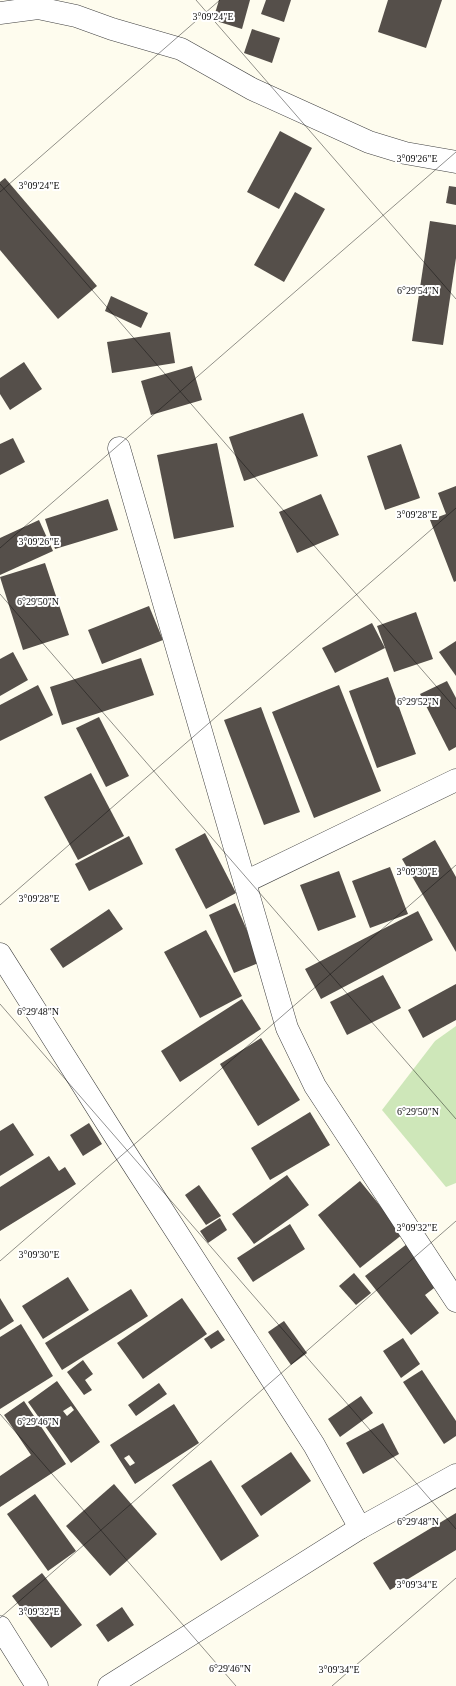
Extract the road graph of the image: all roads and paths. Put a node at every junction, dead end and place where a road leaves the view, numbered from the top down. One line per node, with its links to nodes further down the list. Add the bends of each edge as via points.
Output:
1 (0, 13): 2 (street, via 38,8 76,16 181,49 252,89 369,142 405,153)
2 (456, 162)
3 (119, 448): 5 (street)
4 (456, 780): 5 (street)
5 (244, 882): 7 (street, via 287,1028 315,1086)
6 (0, 954): 9 (street, via 314,1445)
7 (456, 1301)
8 (456, 1475): 9 (street)
9 (360, 1528): 12 (street)
10 (0, 1628): 11 (street)
11 (37, 1686)
12 (108, 1686)

